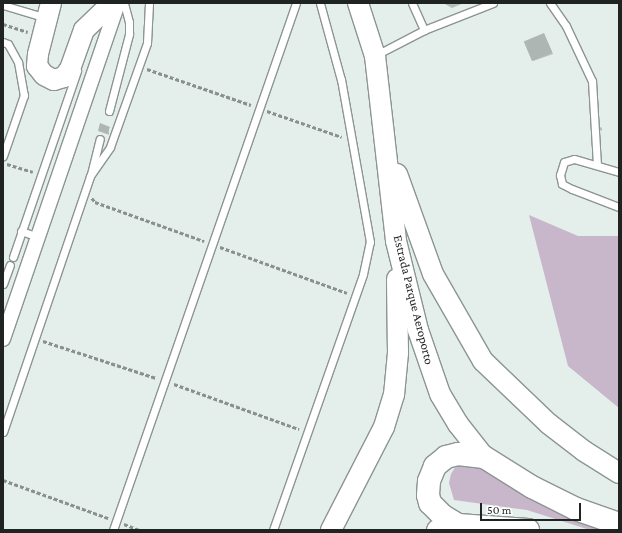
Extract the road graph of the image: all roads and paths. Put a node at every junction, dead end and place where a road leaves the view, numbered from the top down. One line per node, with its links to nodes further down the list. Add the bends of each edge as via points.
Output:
1 (112, 3): 13 (main road)
2 (118, 3): 34 (street)
3 (124, 3): 21 (lane, via 129,34)
4 (149, 3): 19 (lane, via 147,44)
5 (296, 3): 20 (lane)
6 (320, 3): 24 (lane, via 336,58)
7 (412, 3): 15 (lane)
8 (493, 3): 15 (lane)
9 (550, 3): 27 (lane, via 566,26 592,81)
10 (358, 4): 18 (main road, Estrada Parque Aeroporto)
11 (3, 5): 12 (lane)
12 (49, 10): 16 (main road)
13 (98, 10): 16 (main road, via 84,30 70,69 64,77 54,80 44,75 37,66); 29 (lane)
14 (3, 24): 16 (path)
15 (424, 30): 18 (lane)
16 (42, 37)
17 (3, 42): 25 (lane, via 8,44 18,62 24,95)
18 (375, 56): 23 (main road, Estrada Parque Aeroporto)
19 (138, 70): 20 (path, via 149,68); 30 (lane, via 110,147)
20 (260, 108): 24 (path); 36 (lane)
21 (109, 111)
22 (100, 139): 30 (lane)
23 (384, 139): 35 (main road, Estrada Parque Aeroporto); 45 (main road, via 433,274 483,361 550,424 584,451)
24 (354, 141): 41 (lane, via 370,242)
25 (3, 156)
26 (3, 163): 29 (path)
27 (597, 164): 28 (lane); 32 (lane, via 574,159 564,162 560,174 562,184)
28 (619, 172)
29 (41, 175): 33 (lane)
30 (90, 176): 31 (lane)
31 (86, 192): 36 (path, via 95,202); 43 (lane)
32 (619, 207)
33 (21, 230): 34 (lane); 37 (lane)
34 (38, 237): 42 (street)
35 (396, 241): 44 (main road, Estrada Parque Aeroporto, via 429,367 458,424); 54 (main road, via 398,353 394,394 384,427)
36 (213, 244): 41 (path); 47 (lane)
37 (12, 257)
38 (10, 265): 39 (lane)
39 (4, 278): 40 (lane)
40 (3, 284)
41 (355, 296): 53 (lane)
42 (3, 339)
43 (3, 432)
44 (484, 457): 48 (main road, Estrada Parque Aeroporto, via 576,509); 49 (main road, via 458,454 446,457 435,466 429,481 430,503 435,510)
45 (619, 473)
46 (3, 480): 47 (path)
47 (116, 521): 51 (lane); 52 (path)
48 (619, 524)
49 (458, 525): 50 (main road); 55 (main road)
50 (497, 528): 56 (main road)
51 (113, 530)
52 (140, 530)
53 (273, 530)
54 (331, 530)
55 (437, 530)
56 (528, 530)

